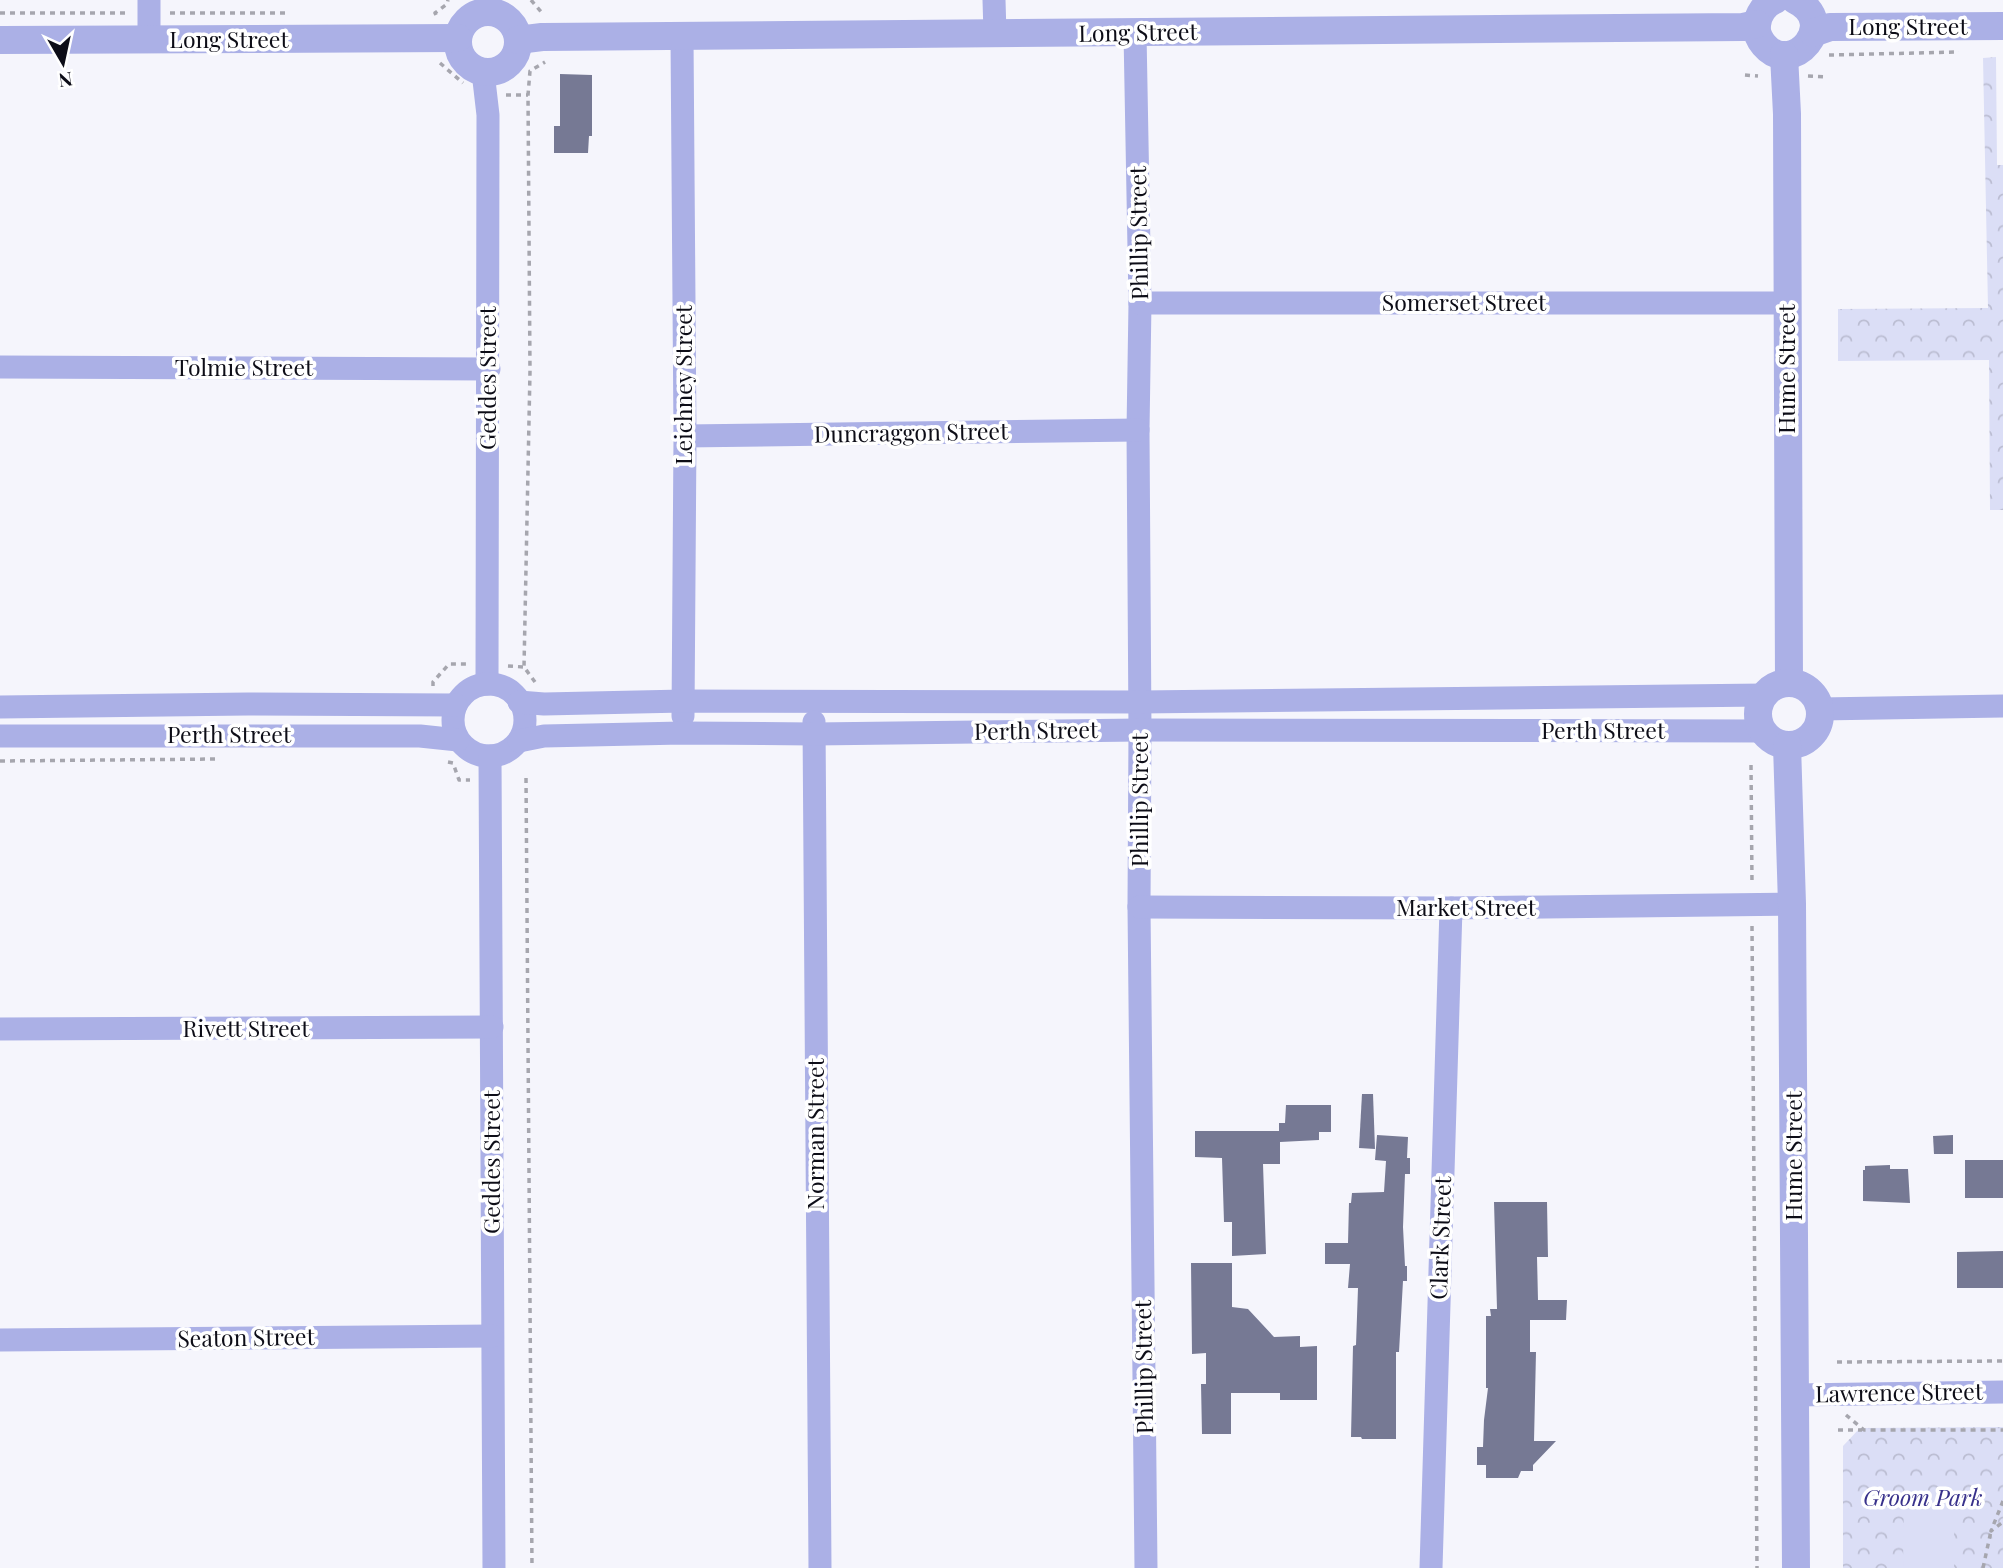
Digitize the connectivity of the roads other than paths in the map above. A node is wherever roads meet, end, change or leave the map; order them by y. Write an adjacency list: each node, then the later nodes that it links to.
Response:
1 (994, 0): 9 (street)
2 (1775, 0): 6 (street)
3 (1795, 0): 14 (street)
4 (489, 6): 11 (street); 13 (street)
5 (149, 18): 11 (street, Long Street); 12 (street, Long Street)
6 (1757, 24): 8 (street, Long Street); 15 (street)
7 (2003, 26): 14 (street, Long Street)
8 (1135, 33): 9 (street, Long Street); 17 (street, Phillip Street)
9 (995, 34): 10 (street, Long Street)
10 (682, 37): 13 (street, Long Street); 22 (street, Leichney Street)
11 (458, 38): 16 (street)
12 (0, 40)
13 (519, 40): 16 (street)
14 (1821, 44): 15 (street)
15 (1783, 55): 18 (street, Hume Street)
16 (483, 72): 20 (street, Geddes Street)
17 (1140, 303): 18 (street, Somerset Street); 21 (street, Phillip Street)
18 (1787, 303): 23 (street, Hume Street)
19 (0, 367): 20 (street, Tolmie Street)
20 (489, 369): 24 (street, Geddes Street)
21 (1138, 430): 22 (street, Duncraggon Street); 29 (street, Phillip Street)
22 (685, 436): 26 (street, Leichney Street)
23 (1789, 683): 25 (street); 34 (street)
24 (487, 684): 28 (street); 31 (street)
25 (1764, 695): 29 (street, Perth Street); 40 (street)
26 (684, 701): 27 (street, Perth Street); 28 (street, Perth Street); 36 (street, Leichney Street)
27 (814, 701): 29 (street, Perth Street); 37 (street, Norman Street)
28 (519, 702): 42 (street)
29 (1140, 702): 35 (street, Phillip Street)
30 (248, 704): 31 (street, Perth Street); 33 (street, Perth Street); 38 (street)
31 (456, 705): 41 (street)
32 (2003, 706): 34 (street)
33 (0, 707)
34 (1820, 709): 40 (street)
35 (1140, 730): 37 (street, Perth Street); 40 (street, Perth Street); 45 (street, Phillip Street)
36 (682, 733): 37 (street, Perth Street); 42 (street, Perth Street)
37 (814, 734): 54 (street, Norman Street)
38 (248, 735): 39 (street, Perth Street); 41 (street, Perth Street)
39 (0, 736)
40 (1775, 738): 44 (street, Hume Street)
41 (458, 740): 43 (street)
42 (519, 741): 43 (street)
43 (490, 756): 47 (street, Geddes Street)
44 (1792, 904): 46 (street, Market Street); 52 (street, Hume Street)
45 (1139, 907): 46 (street, Market Street); 55 (street, Phillip Street)
46 (1451, 908): 56 (street, Clark Street)
47 (492, 1027): 48 (street, Rivett Street); 49 (street, Geddes Street)
48 (0, 1029)
49 (492, 1336): 50 (street, Seaton Street); 53 (street, Geddes Street)
50 (0, 1340)
51 (2003, 1392): 52 (street, Lawrence Street)
52 (1795, 1395): 57 (street, Hume Street)
53 (494, 1568)
54 (820, 1568)
55 (1146, 1568)
56 (1431, 1568)
57 (1796, 1568)

